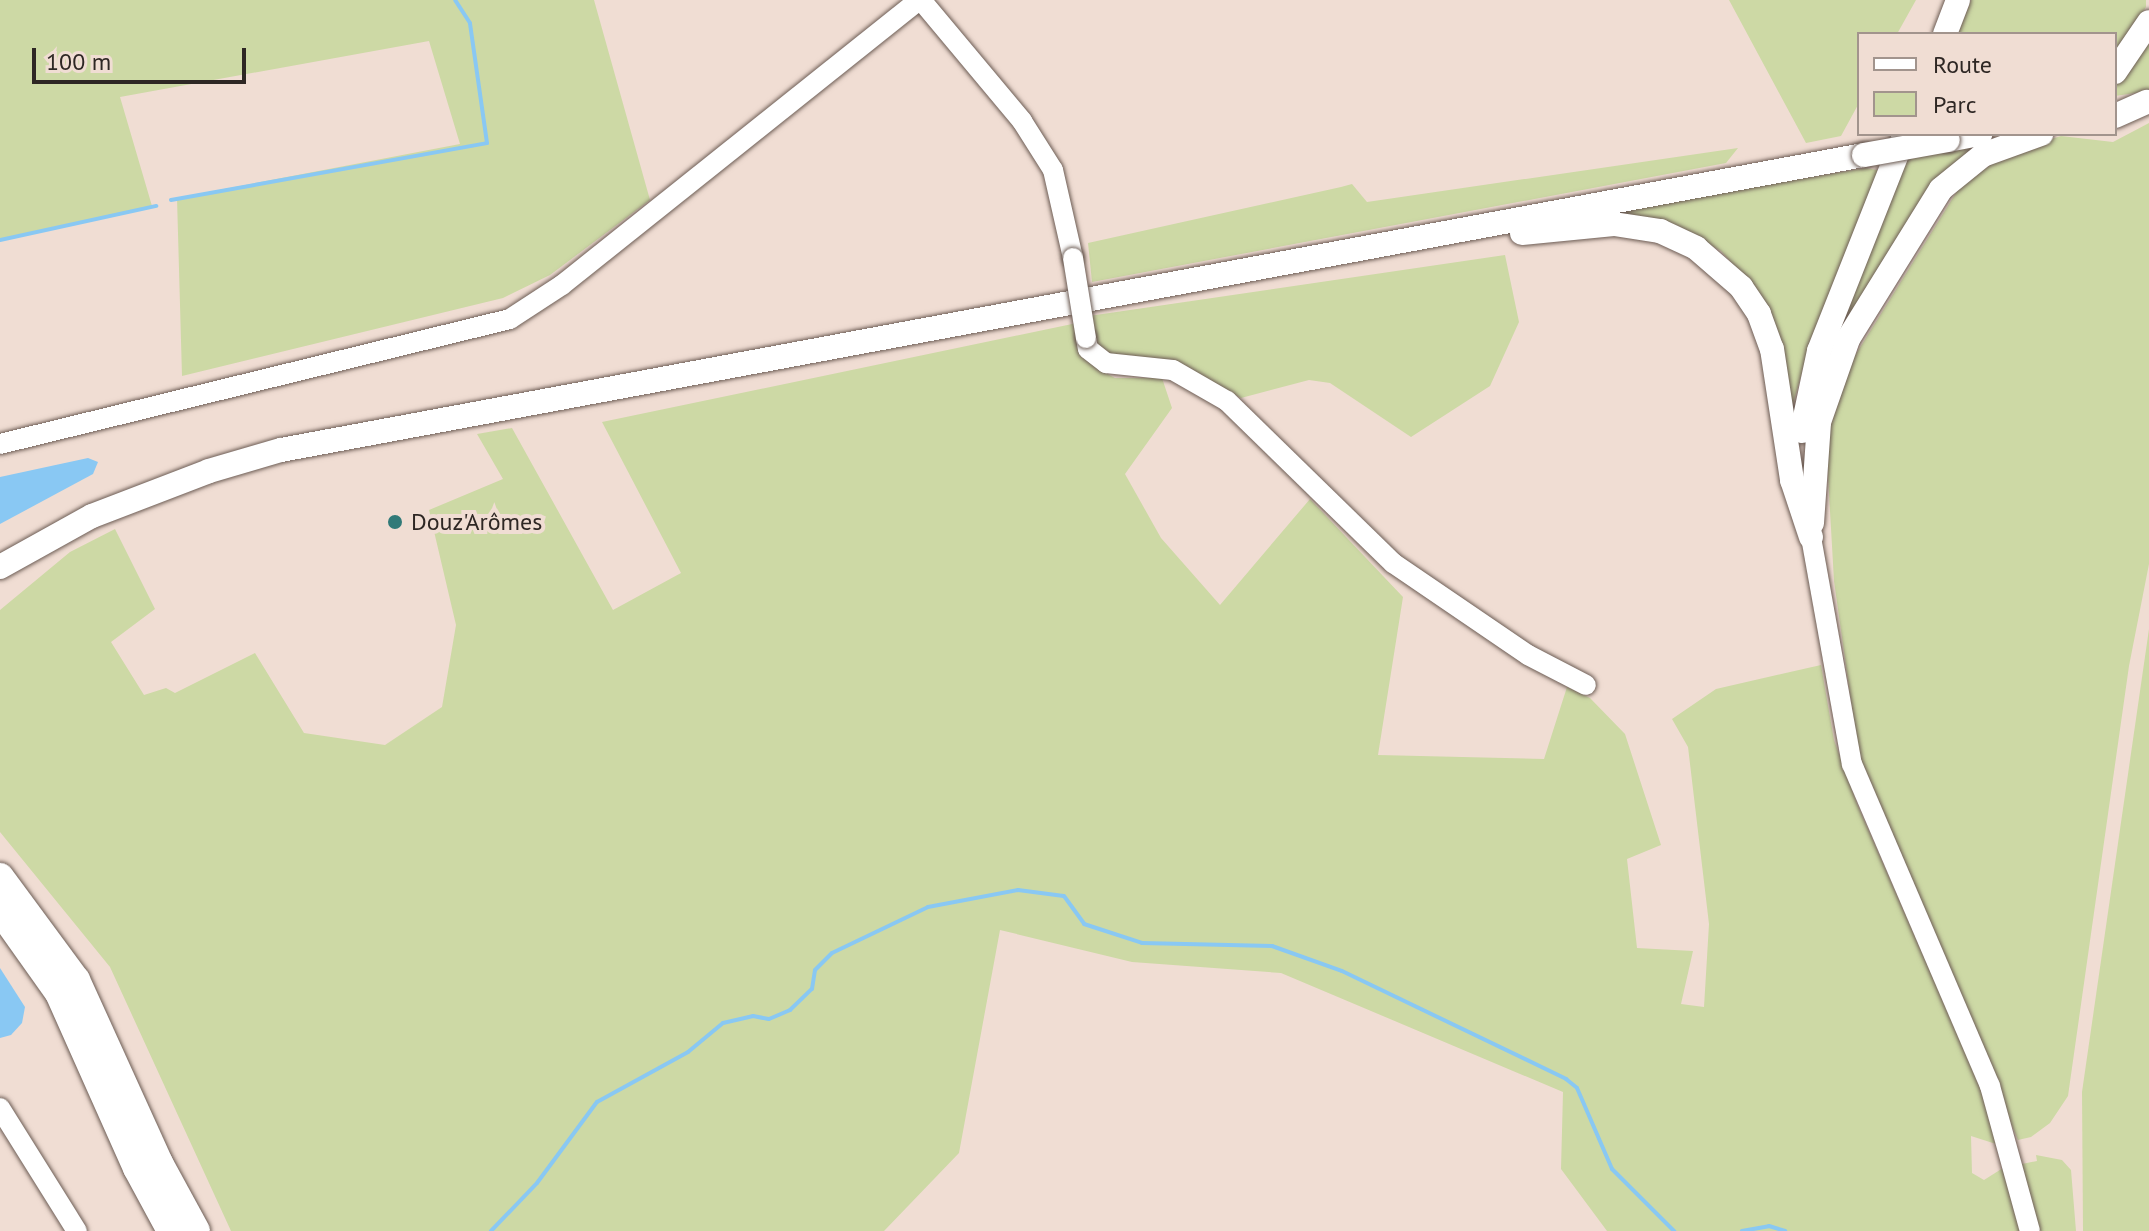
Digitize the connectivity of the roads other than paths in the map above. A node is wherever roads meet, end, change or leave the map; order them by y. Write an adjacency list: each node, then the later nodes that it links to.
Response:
1 (920, 0): 13 (street); 18 (street, bridge)
2 (1958, 0): 4 (main road)
3 (2149, 22): 5 (main road)
4 (1946, 32)
5 (2117, 69)
6 (2148, 102): 7 (main road); 8 (main road)
7 (2117, 108)
8 (2117, 115)
9 (1904, 136): 15 (main road)
10 (2035, 136): 15 (main road)
11 (1953, 137): 12 (main road, bridge)
12 (1357, 250): 14 (main road); 15 (main road)
13 (0, 444)
14 (126, 503): 16 (main road); 17 (main road)
15 (1811, 537): 25 (street)
16 (0, 567)
17 (0, 586)
18 (1586, 685)
19 (0, 877): 24 (highway)
20 (0, 910): 23 (highway)
21 (0, 1108): 22 (street)
22 (77, 1231)
23 (171, 1231)
24 (196, 1231)
25 (2030, 1231)

